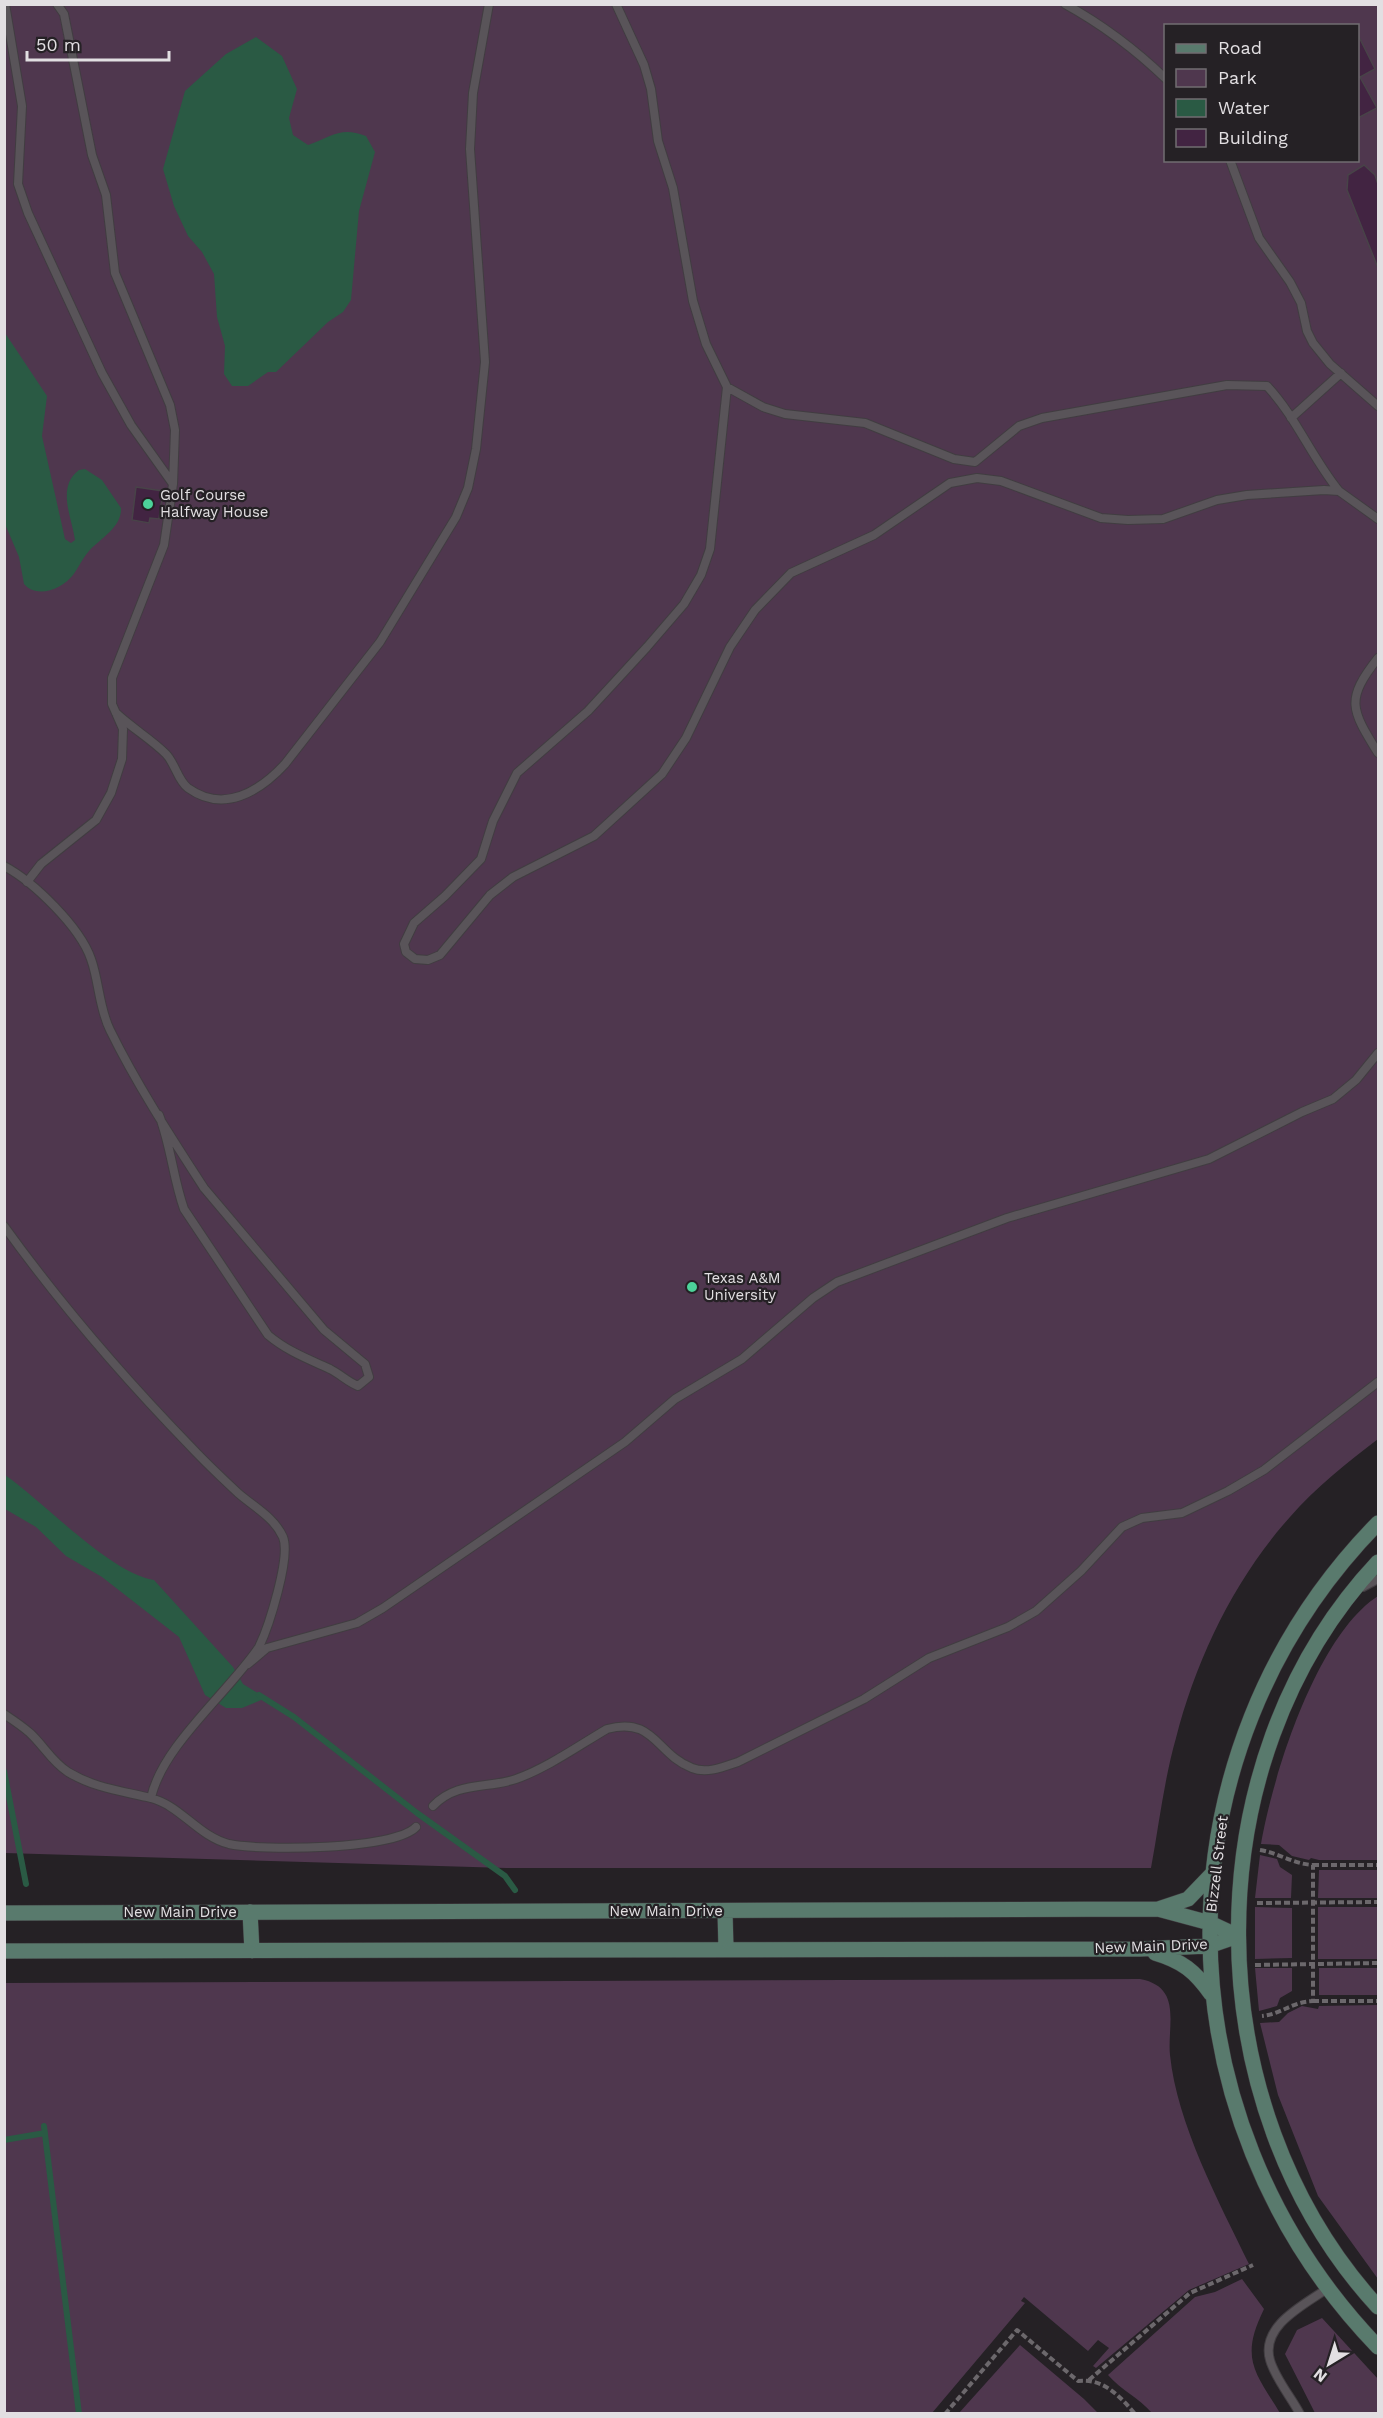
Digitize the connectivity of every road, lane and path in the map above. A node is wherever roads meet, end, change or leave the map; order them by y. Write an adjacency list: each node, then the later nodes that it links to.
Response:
1 (5, 4): 12 (lane)
2 (57, 4): 12 (lane)
3 (489, 4): 16 (lane)
4 (616, 4): 9 (lane)
5 (1065, 4): 6 (lane)
6 (1164, 77)
7 (1231, 162): 8 (lane)
8 (1341, 373): 10 (lane); 11 (lane)
9 (727, 387): 11 (lane); 13 (lane)
10 (1378, 406)
11 (1291, 418): 13 (lane)
12 (173, 484): 16 (lane)
13 (1339, 492): 14 (lane)
14 (1378, 519)
15 (1378, 658): 17 (lane)
16 (116, 713): 19 (lane)
17 (1378, 753)
18 (4, 866): 19 (lane)
19 (27, 882): 21 (lane)
20 (1378, 1053): 28 (lane)
21 (159, 1115): 21 (lane)
22 (4, 1226): 28 (lane)
23 (1378, 1382): 31 (lane)
24 (1378, 1523): 36 (street, Bizzell Street)
25 (1378, 1562): 27 (street, Bizzell Street)
26 (1378, 1580): 27 (lane)
27 (1354, 1591): 45 (street, Bizzell Street)
28 (248, 1664): 30 (lane)
29 (4, 1714): 30 (lane)
30 (151, 1798): 32 (lane)
31 (433, 1806)
32 (416, 1827)
33 (1262, 1850): 34 (path)
34 (1313, 1865): 35 (path); 39 (path)
35 (1378, 1865)
36 (1214, 1872): 40 (street); 44 (street, Bizzell Street)
37 (1378, 1902): 39 (path)
38 (1257, 1903): 39 (path)
39 (1314, 1903): 51 (path)
40 (1158, 1909): 41 (street, New Main Drive); 44 (street, New Main Drive)
41 (725, 1911): 42 (street, New Main Drive); 47 (street)
42 (250, 1912): 43 (street, New Main Drive); 50 (street)
43 (4, 1913)
44 (1210, 1923): 45 (street, New Main Drive); 46 (street, Bizzell Street)
45 (1238, 1936): 46 (street, New Main Drive); 59 (street, Bizzell Street)
46 (1209, 1946): 48 (street, New Main Drive); 54 (street, Bizzell Street)
47 (726, 1948): 48 (street, New Main Drive); 50 (street, New Main Drive)
48 (1140, 1949): 54 (street)
49 (4, 1951): 50 (street, New Main Drive)
50 (252, 1951)
51 (1314, 1963): 52 (path); 53 (path); 55 (path)
52 (1378, 1963)
53 (1256, 1965)
54 (1213, 1996): 60 (street, Bizzell Street)
55 (1313, 2001): 56 (path); 57 (path)
56 (1378, 2001)
57 (1261, 2016)
58 (1253, 2265): 63 (path)
59 (1350, 2272): 60 (street); 61 (street, Bizzell Street)
60 (1328, 2288): 62 (street, Bizzell Street); 66 (lane)
61 (1378, 2307)
62 (1378, 2347)
63 (1089, 2380): 64 (path); 65 (path)
64 (945, 2414)
65 (1136, 2414)
66 (1300, 2414)

